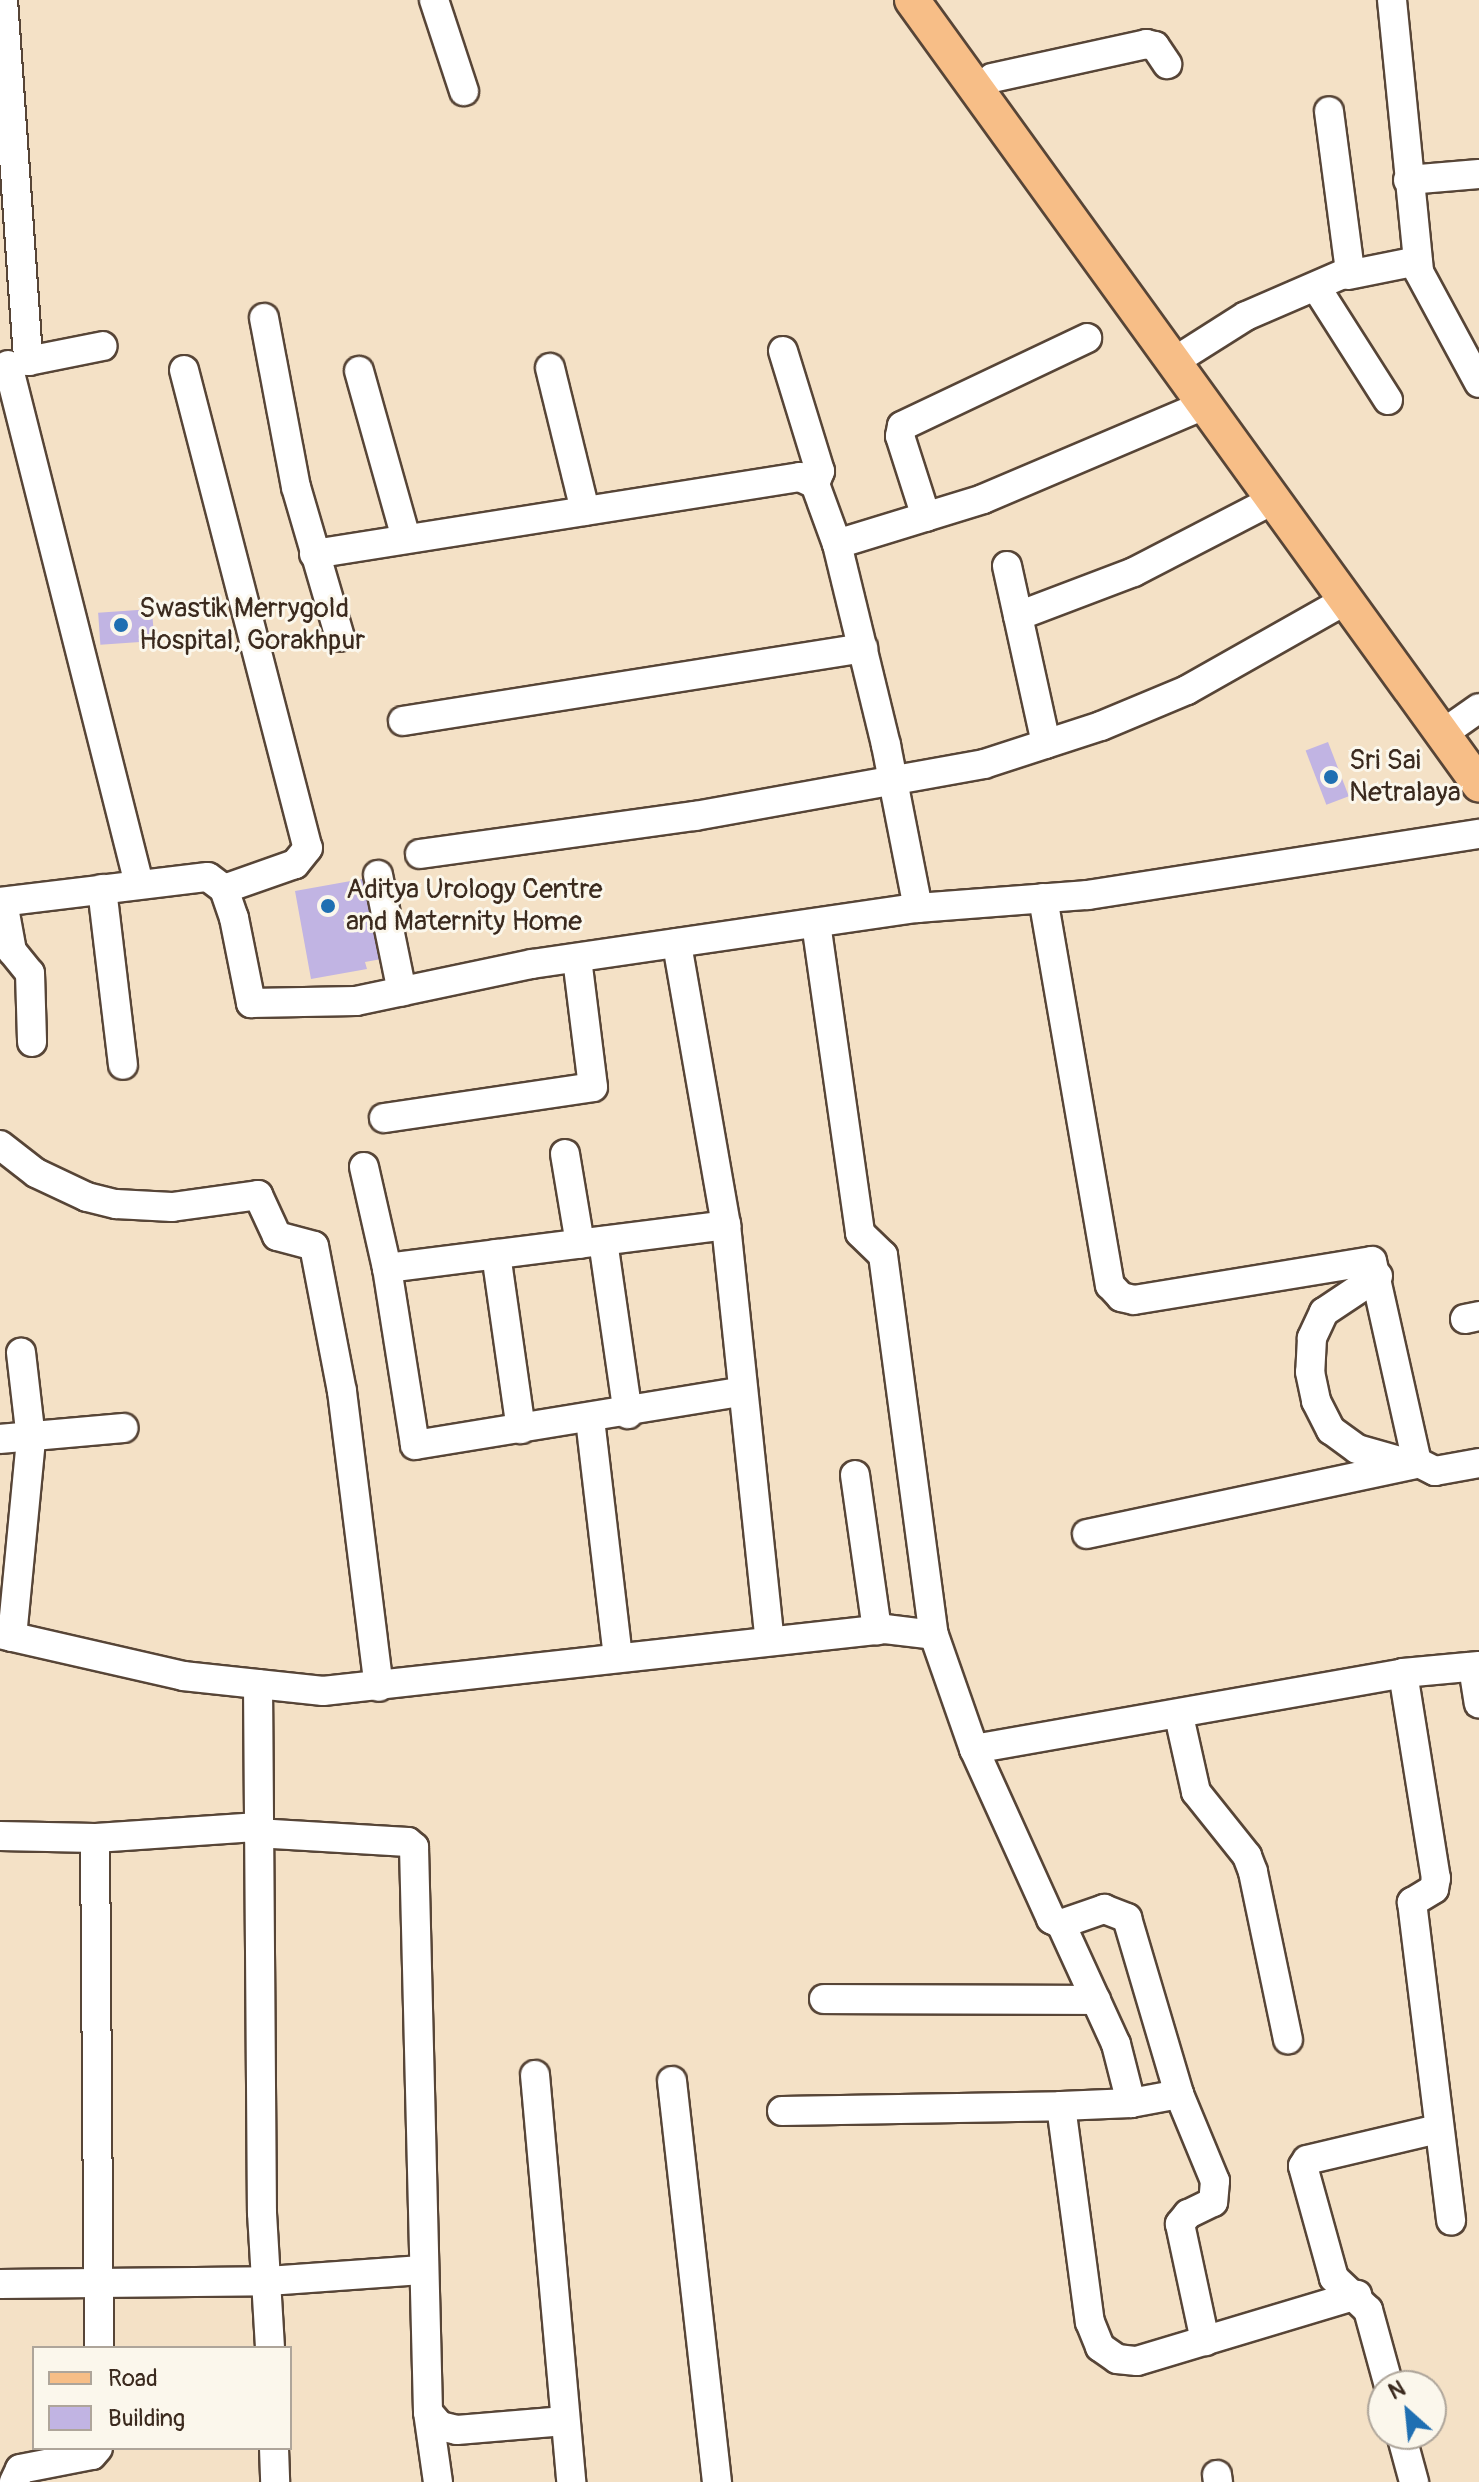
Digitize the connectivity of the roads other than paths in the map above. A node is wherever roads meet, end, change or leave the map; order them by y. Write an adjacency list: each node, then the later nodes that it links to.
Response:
1 (3, 0): 10 (street)
2 (434, 0): 8 (street)
3 (912, 0): 27 (main road)
4 (935, 0): 7 (main road)
5 (1392, 0): 12 (street)
6 (1167, 64): 7 (street)
7 (992, 78): 20 (main road)
8 (464, 91)
9 (1329, 111): 14 (street)
10 (6, 126): 21 (street)
11 (1479, 174): 12 (street)
12 (1408, 180): 13 (street)
13 (1418, 261): 14 (street); 25 (street)
14 (1348, 275): 15 (street)
15 (1316, 287): 20 (street); 26 (street)
16 (264, 318): 34 (street)
17 (1087, 338): 31 (street)
18 (103, 346): 21 (street)
19 (783, 351): 28 (street)
20 (1189, 352): 40 (main road)
21 (12, 364): 49 (street)
22 (550, 368): 30 (street)
23 (184, 370): 51 (street)
24 (359, 371): 32 (street)
25 (1479, 383)
26 (1388, 400)
27 (1204, 405): 29 (main road); 31 (street)
28 (815, 484): 30 (street); 33 (street)
29 (1273, 500): 36 (main road); 37 (street)
30 (585, 511): 32 (street)
31 (926, 517): 33 (street)
32 (406, 538): 34 (street)
33 (837, 544): 39 (street)
34 (314, 554): 38 (street)
35 (1007, 566): 37 (street)
36 (1346, 600): 42 (street); 45 (main road)
37 (1018, 616): 42 (street)
38 (340, 637)
39 (863, 648): 41 (street); 44 (street)
40 (1467, 716): 43 (main road)
41 (403, 721)
42 (1046, 744): 44 (street)
43 (1479, 758)
44 (894, 783): 47 (street); 54 (street)
45 (1479, 784)
46 (1479, 834): 52 (street)
47 (420, 854)
48 (378, 875): 58 (street)
49 (139, 884): 50 (street); 51 (street)
50 (102, 889): 53 (street); 60 (street)
51 (224, 889): 58 (street)
52 (1043, 898): 54 (street); 69 (street)
53 (2, 902): 59 (street)
54 (918, 908): 55 (street)
55 (816, 923): 56 (street); 84 (street)
56 (677, 943): 57 (street); 65 (street)
57 (577, 958): 58 (street); 61 (street)
58 (402, 992)
59 (32, 1042)
60 (123, 1065)
61 (384, 1118)
62 (0, 1145): 90 (street)
63 (565, 1154): 66 (street)
64 (364, 1167): 68 (street)
65 (726, 1225): 66 (street); 71 (street)
66 (592, 1242): 67 (street); 72 (street)
67 (496, 1254): 68 (street); 75 (street)
68 (387, 1268): 75 (street)
69 (1378, 1276): 79 (street); 79 (street)
70 (21, 1353): 77 (street)
71 (740, 1392): 72 (street); 85 (street)
72 (628, 1414): 73 (street)
73 (590, 1419): 75 (street); 86 (street)
74 (124, 1428): 77 (street)
75 (521, 1429)
76 (0, 1439): 77 (street)
77 (31, 1439): 83 (street)
78 (1479, 1463): 79 (street)
79 (1418, 1466): 81 (street)
80 (855, 1475): 82 (street)
81 (1087, 1534)
82 (877, 1630): 84 (street); 85 (street)
83 (6, 1635): 89 (street)
84 (934, 1635): 93 (street)
85 (770, 1641): 86 (street)
86 (618, 1657): 90 (street)
87 (1476, 1666): 88 (street); 91 (street)
88 (1403, 1673): 92 (street); 107 (street)
89 (258, 1684): 90 (street); 94 (street)
90 (379, 1687)
91 (1479, 1704)
92 (1179, 1716): 93 (street); 100 (street)
93 (974, 1749): 97 (street)
94 (256, 1830): 96 (street); 109 (street); 111 (street)
95 (0, 1836): 96 (street)
96 (95, 1838): 110 (street)
97 (1061, 1924): 99 (street); 103 (street)
98 (824, 1999): 99 (street)
99 (1096, 2000): 104 (street)
100 (1288, 2039)
101 (535, 2075): 119 (street)
102 (672, 2081): 127 (street)
103 (1179, 2094): 104 (street); 114 (street)
104 (1131, 2103): 105 (street)
105 (1061, 2106): 106 (street); 114 (street)
106 (782, 2111)
107 (1438, 2129): 108 (street); 113 (street)
108 (1451, 2221)
109 (422, 2270): 111 (street); 118 (street)
110 (99, 2281): 111 (street); 112 (street); 115 (street)
111 (268, 2281): 116 (street)
112 (0, 2284)
113 (1357, 2295): 114 (street); 117 (street)
114 (1205, 2341)
115 (99, 2346)
116 (270, 2346)
117 (1385, 2370)
118 (428, 2412): 119 (street); 125 (street)
119 (565, 2421): 126 (street)
120 (96, 2450): 123 (street)
121 (274, 2450): 124 (street)
122 (1405, 2450): 128 (street)
123 (11, 2473)
124 (275, 2482)
125 (438, 2482)
126 (571, 2482)
127 (717, 2482)
128 (1414, 2482)

